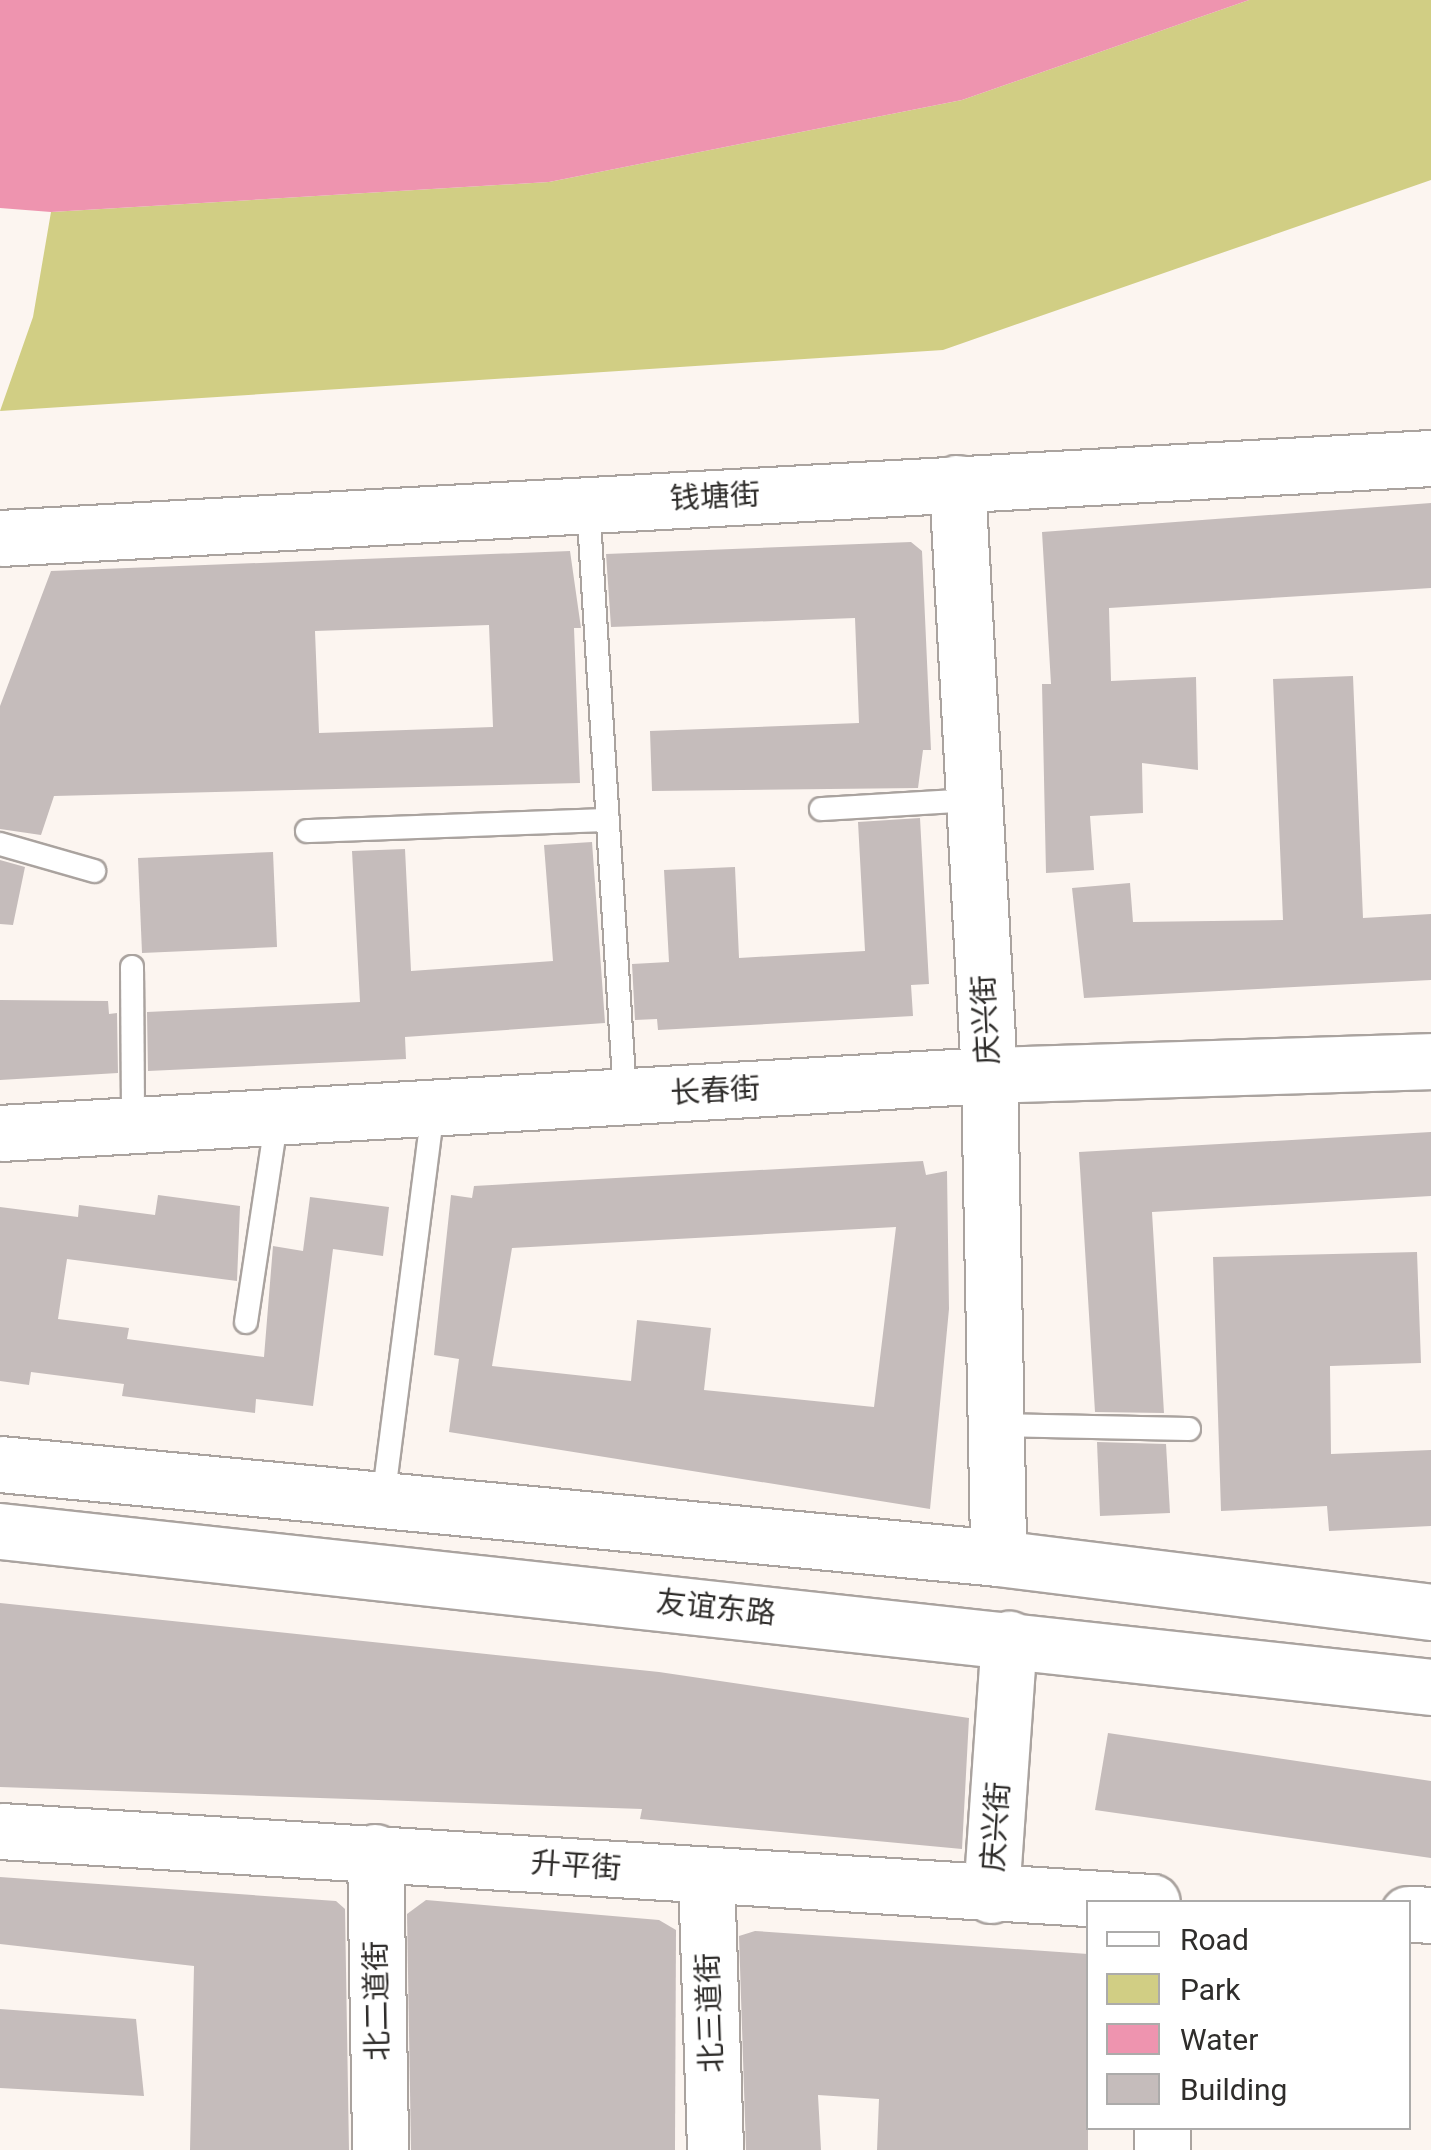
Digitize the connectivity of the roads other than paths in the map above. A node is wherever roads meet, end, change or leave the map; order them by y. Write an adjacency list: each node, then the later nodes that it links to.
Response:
1 (1431, 458): 2 (main road, 钱塘街)
2 (957, 483): 3 (main road, 钱塘街); 5 (main road, 庆兴街)
3 (588, 504): 4 (main road, 钱塘街); 7 (lane)
4 (0, 538)
5 (974, 800): 6 (lane); 13 (main road, 庆兴街)
6 (820, 808)
7 (608, 820): 8 (lane); 14 (lane)
8 (308, 831)
9 (0, 844): 10 (lane)
10 (94, 871)
11 (132, 967): 17 (lane)
12 (1431, 1061): 13 (main road, 长春街)
13 (988, 1075): 14 (main road, 长春街); 20 (main road, 庆兴街)
14 (625, 1096): 15 (main road, 长春街)
15 (433, 1108): 16 (main road, 长春街); 23 (lane)
16 (276, 1117): 17 (main road, 长春街); 19 (lane)
17 (133, 1125): 18 (main road, 长春街)
18 (0, 1133)
19 (246, 1322)
20 (996, 1425): 21 (lane); 25 (main road, 庆兴街)
21 (1189, 1429)
22 (0, 1464): 23 (main road)
23 (384, 1500): 25 (main road)
24 (0, 1531): 27 (main road, 友谊东路)
25 (998, 1558): 26 (main road)
26 (1431, 1612)
27 (1009, 1639): 28 (main road, 友谊东路); 32 (main road, 庆兴街)
28 (1431, 1687)
29 (0, 1832): 30 (main road, 升平街)
30 (375, 1852): 31 (main road, 升平街); 34 (main road, 北二道街)
31 (706, 1876): 32 (main road, 升平街); 35 (main road, 北三道街)
32 (992, 1895): 33 (main road, 升平街)
33 (1106, 1900)
34 (380, 2150)
35 (715, 2150)

